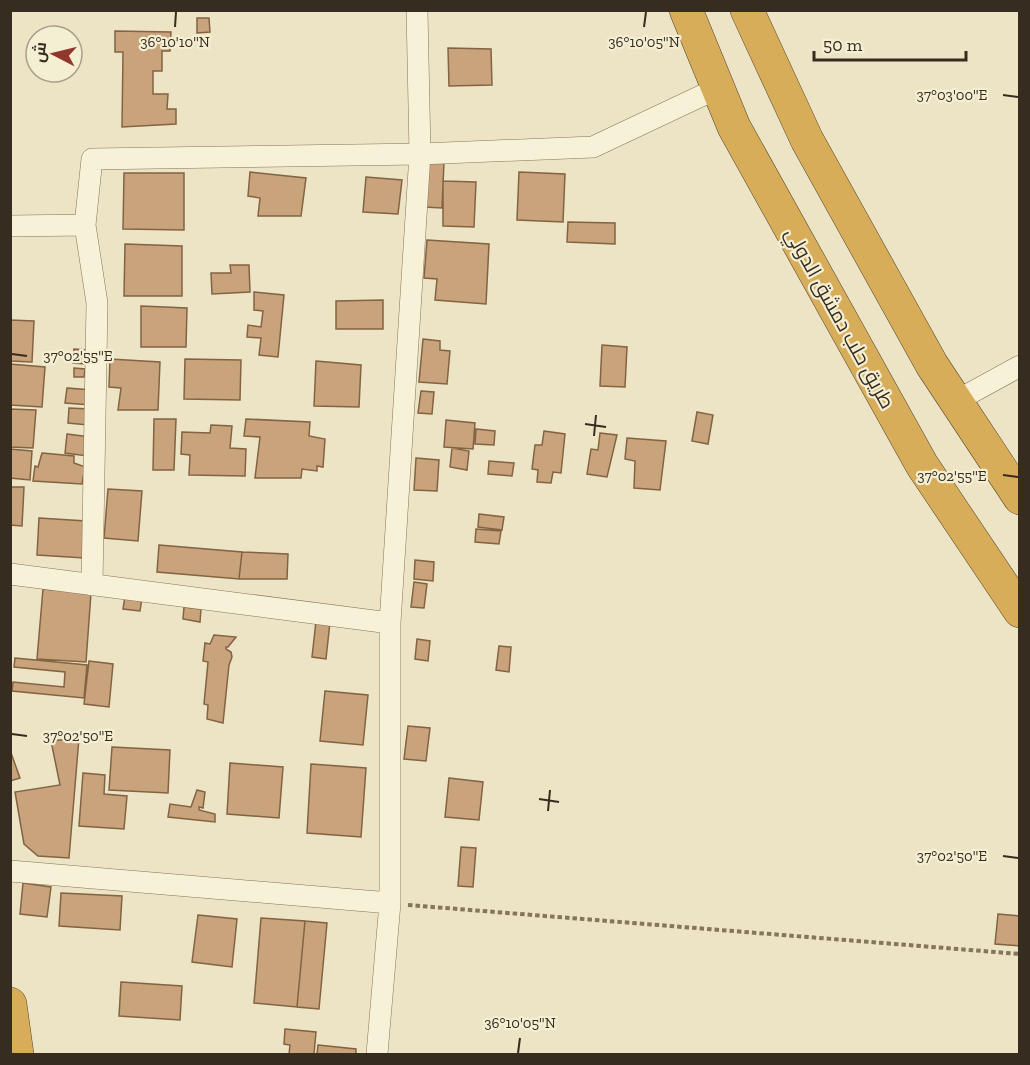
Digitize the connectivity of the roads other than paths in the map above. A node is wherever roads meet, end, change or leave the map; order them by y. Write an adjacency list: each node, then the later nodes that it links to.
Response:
1 (417, 10): 5 (street)
2 (686, 10): 4 (highway, طريق حلب دمشق الدولي)
3 (747, 10): 9 (highway)
4 (718, 88): 5 (street); 13 (highway, طريق حلب دمشق الدولي)
5 (420, 154): 6 (street); 14 (street)
6 (86, 225): 7 (street); 12 (street)
7 (10, 226)
8 (1020, 366): 9 (street)
9 (956, 401): 10 (highway)
10 (1020, 498)
11 (10, 574): 12 (street)
12 (92, 585): 14 (street)
13 (1020, 611)
14 (390, 623): 16 (street)
15 (10, 872): 16 (street)
16 (390, 903): 19 (street)
17 (10, 1004): 18 (highway)
18 (17, 1054)
19 (377, 1054)

